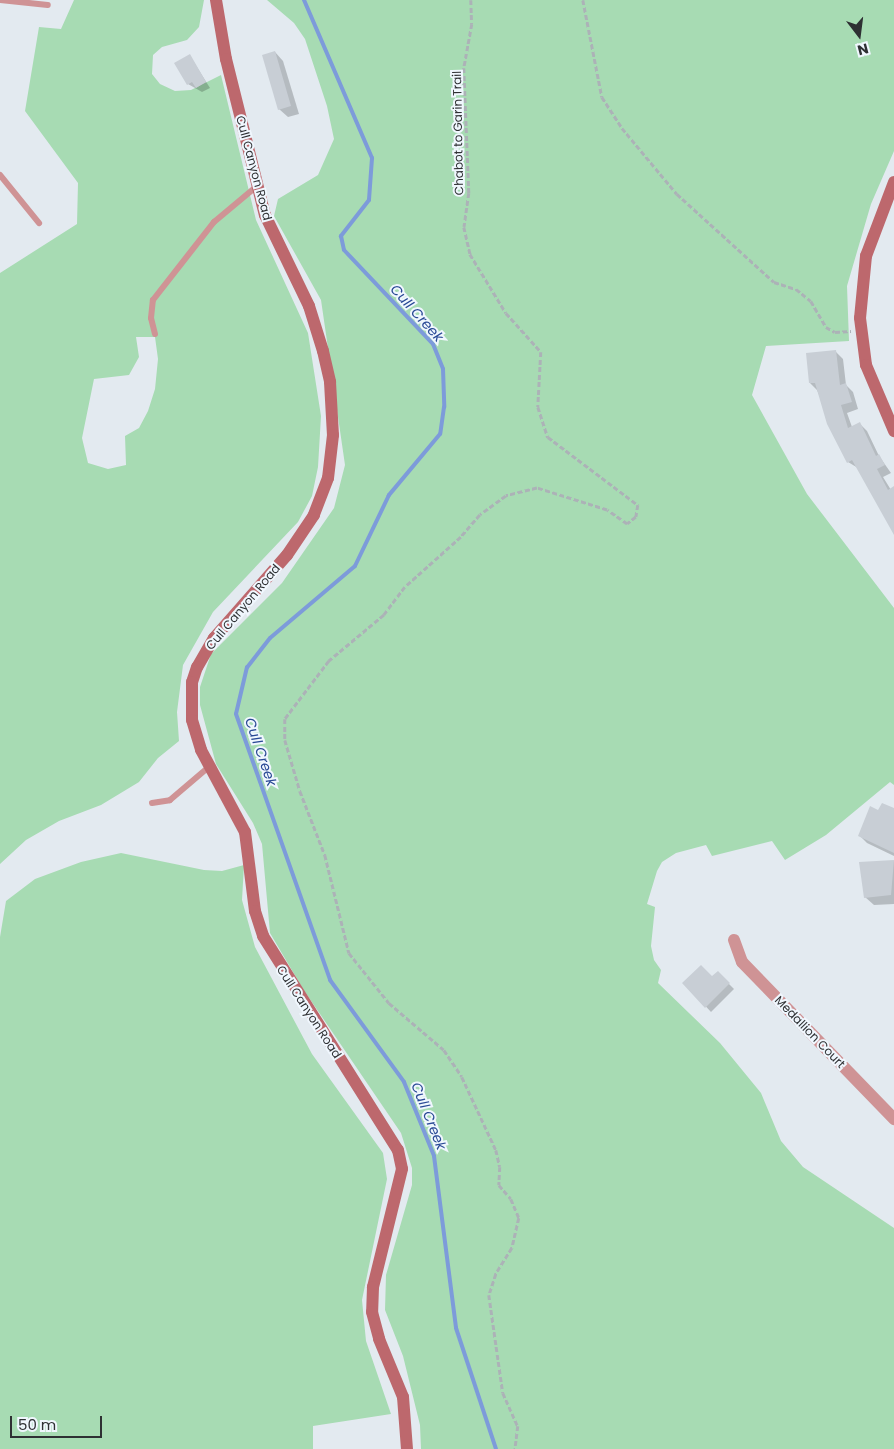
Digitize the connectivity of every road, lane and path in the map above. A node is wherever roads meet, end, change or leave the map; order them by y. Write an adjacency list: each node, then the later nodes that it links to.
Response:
1 (0, 0): 5 (lane)
2 (216, 0): 8 (street, Cull Canyon Road)
3 (471, 0): 18 (path, Chabot to Garin Trail)
4 (583, 0): 10 (path)
5 (48, 5)
6 (0, 175): 9 (lane)
7 (894, 182): 10 (street)
8 (257, 186): 11 (lane); 13 (street, Cull Canyon Road)
9 (39, 223)
10 (860, 330): 12 (street)
11 (155, 334)
12 (894, 431)
13 (210, 766): 14 (lane); 17 (street, Cull Canyon Road)
14 (152, 803)
15 (734, 940): 16 (street, Medallion Court)
16 (894, 1118)
17 (407, 1449)
18 (515, 1449)

